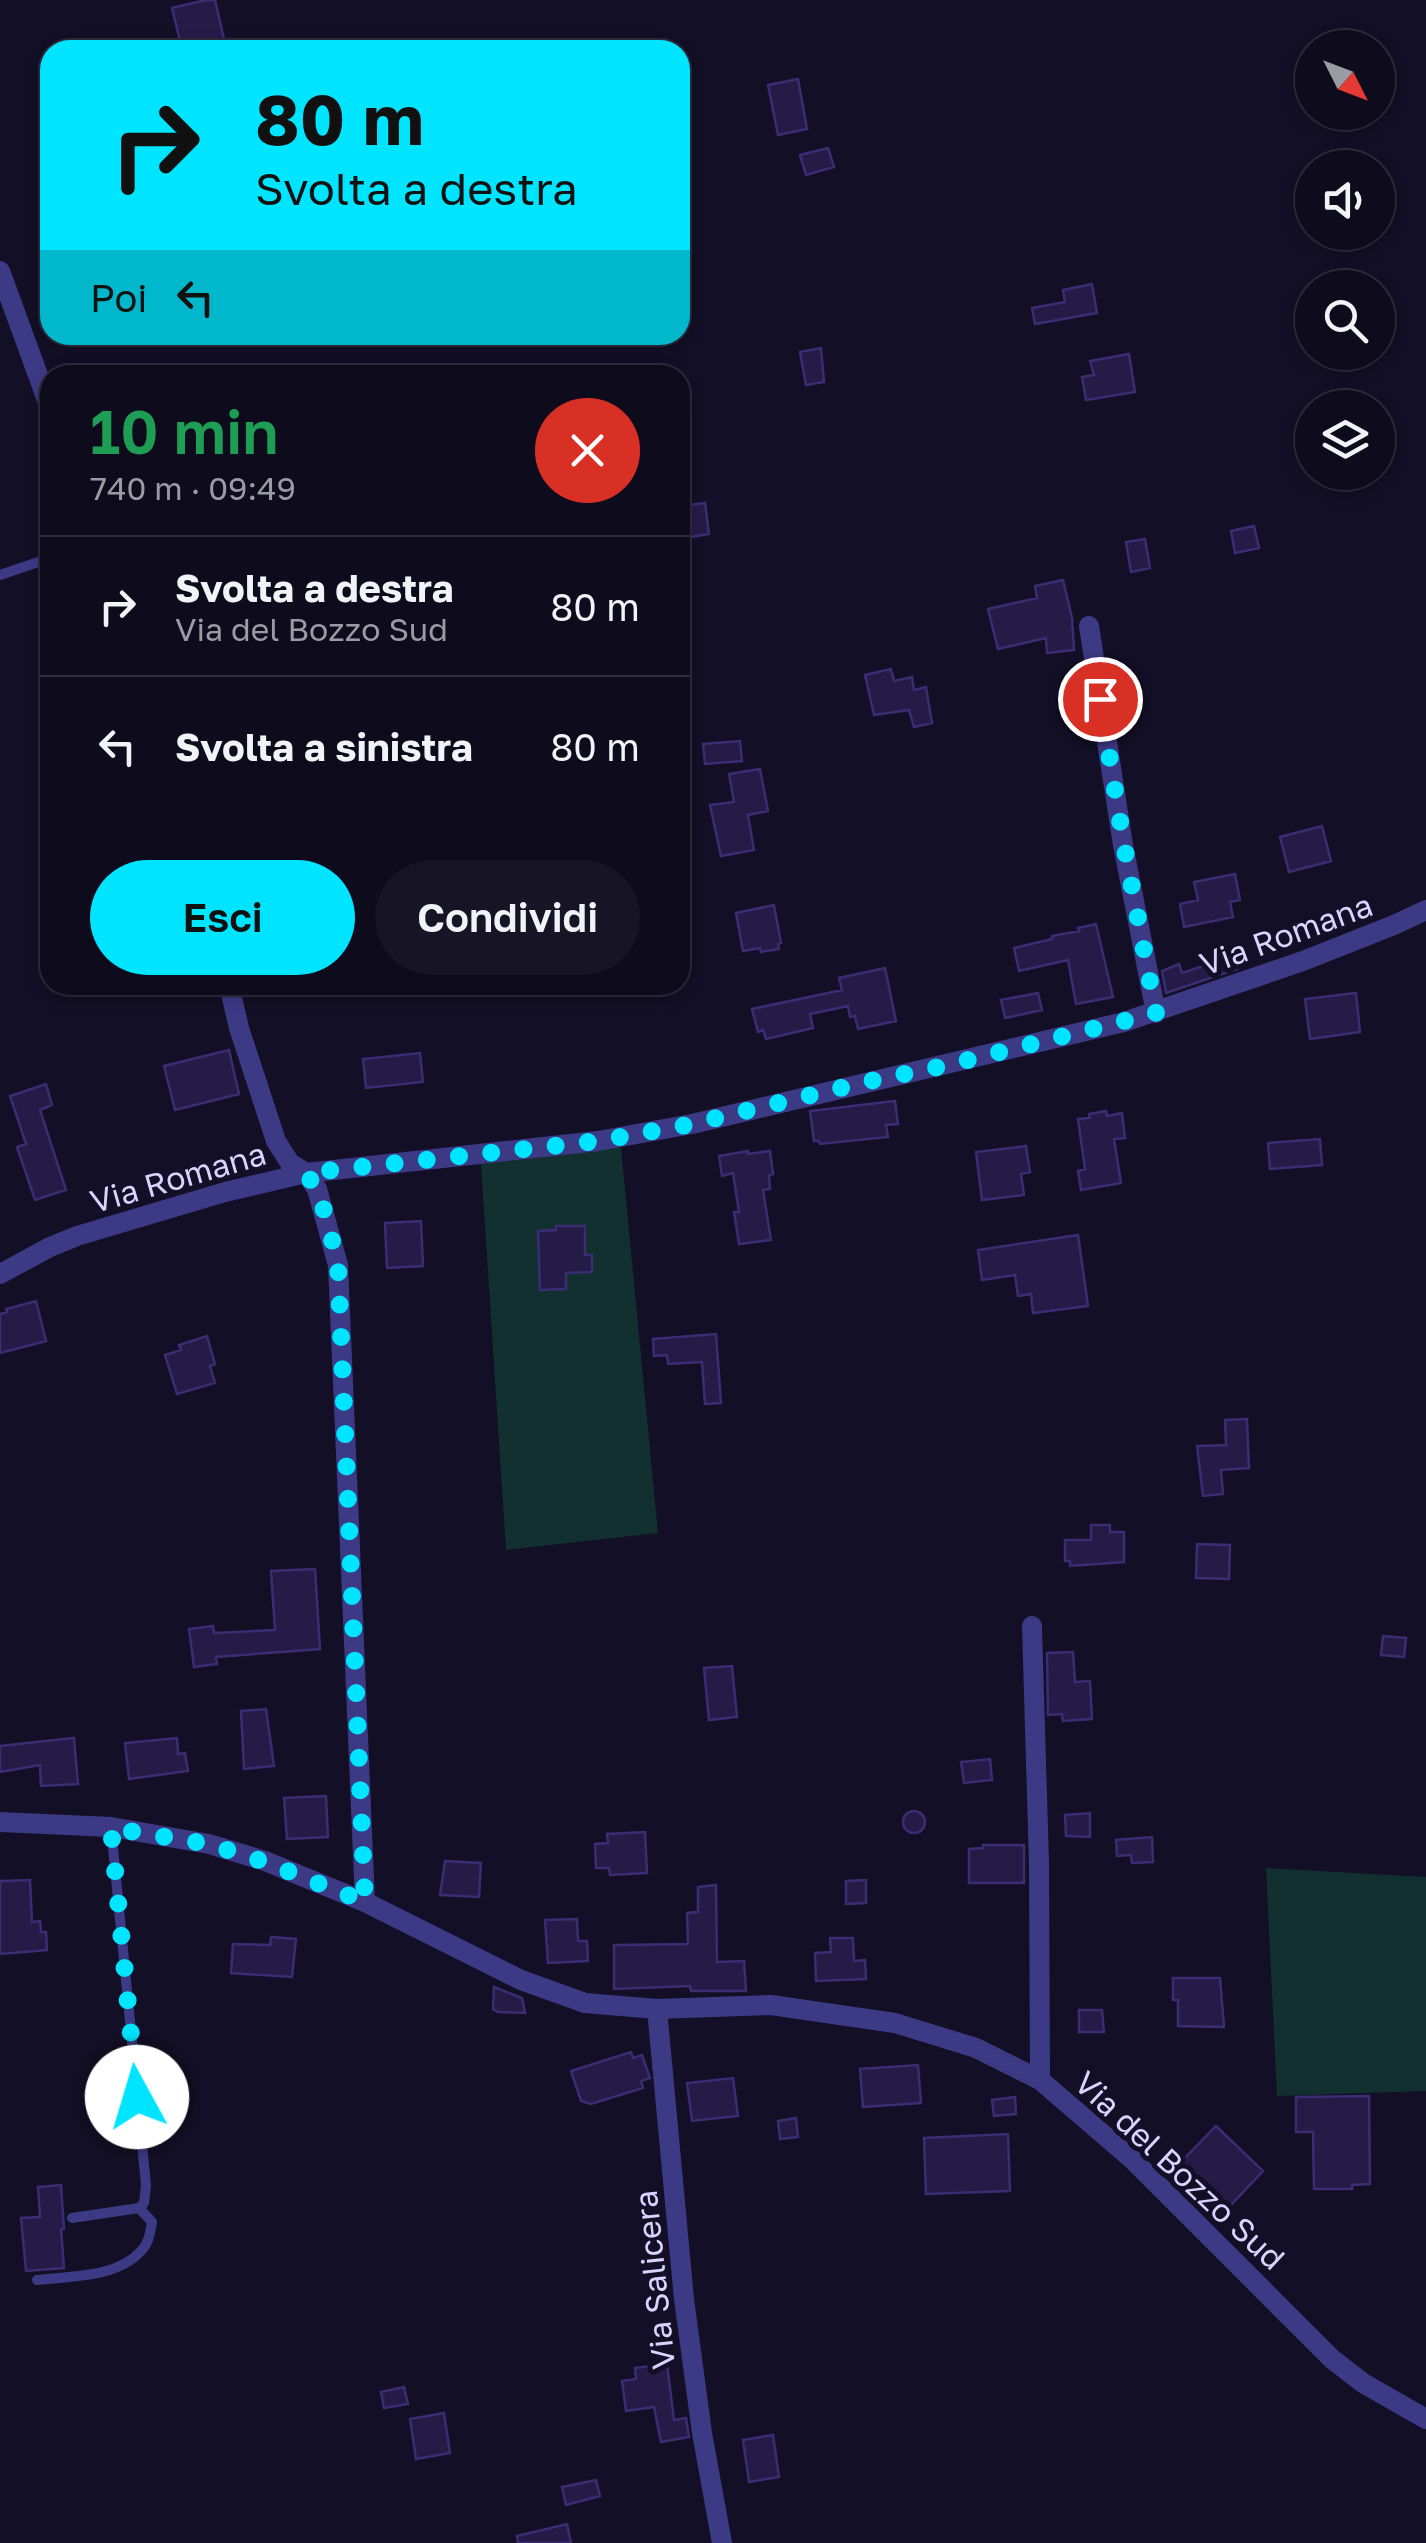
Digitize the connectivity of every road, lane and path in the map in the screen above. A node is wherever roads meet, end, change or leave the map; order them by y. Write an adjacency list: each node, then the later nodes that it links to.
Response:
1 (0, 271): 2 (street)
2 (40, 381)
3 (40, 561): 4 (lane)
4 (0, 575)
5 (1089, 626): 8 (street)
6 (1426, 910): 8 (street, Via Romana)
7 (231, 995): 9 (street)
8 (1156, 1013): 9 (street, Via Romana)
9 (306, 1173): 10 (street, Via Romana); 14 (street)
10 (0, 1274)
11 (1032, 1626): 16 (street)
12 (0, 1822): 13 (street, Via del Bozzo Sud)
13 (111, 1828): 14 (street, Via del Bozzo Sud); 17 (lane)
14 (365, 1902): 15 (street, Via del Bozzo Sud)
15 (656, 2009): 16 (street, Via del Bozzo Sud); 21 (street, Via Salicera)
16 (1040, 2080): 20 (street, Via del Bozzo Sud)
17 (139, 2208): 18 (lane); 19 (lane)
18 (72, 2218)
19 (36, 2280)
20 (1426, 2419)
21 (722, 2543)

